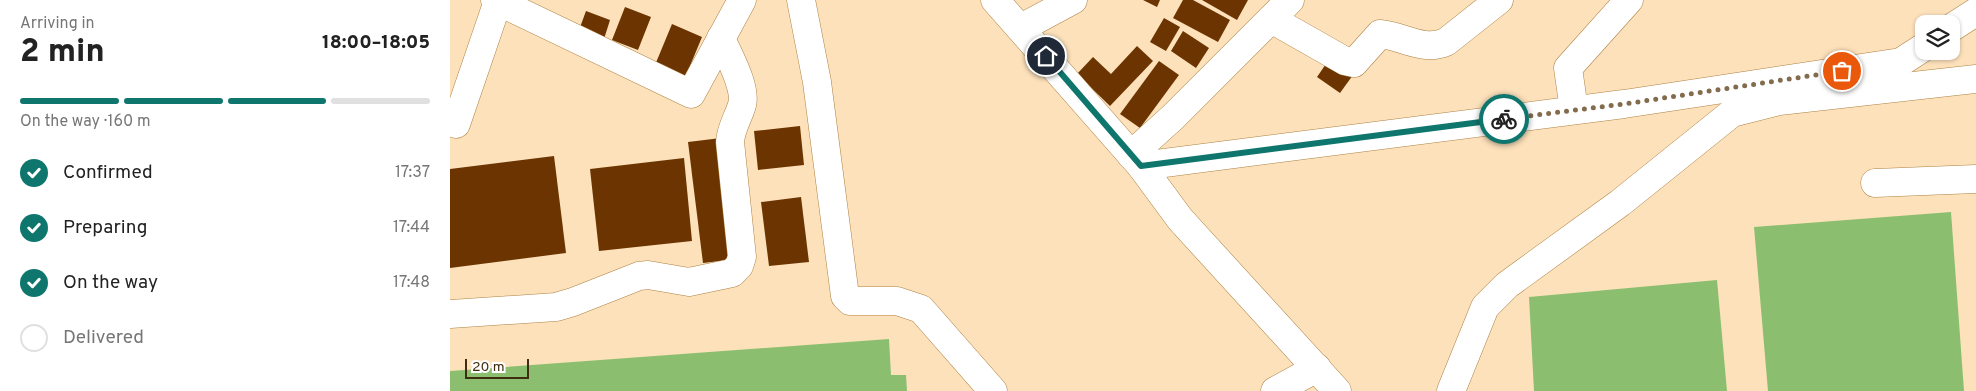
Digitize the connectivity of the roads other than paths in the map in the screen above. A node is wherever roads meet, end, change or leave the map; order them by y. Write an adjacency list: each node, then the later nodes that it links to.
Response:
1 (742, 0): 13 (street)
2 (801, 0): 23 (street)
3 (995, 0): 12 (street)
4 (1073, 0): 12 (street)
5 (1290, 0): 10 (street)
6 (1499, 0): 10 (street)
7 (1629, 0): 16 (street)
8 (497, 1): 13 (street); 17 (street)
9 (1976, 12): 11 (street)
10 (1271, 19): 18 (street)
11 (1960, 22)
12 (1021, 28): 18 (street)
13 (721, 38): 21 (street)
14 (1915, 53): 16 (street)
15 (1976, 80): 26 (street)
16 (1574, 110): 18 (street)
17 (456, 124)
18 (1136, 161): 22 (street)
19 (1976, 179): 20 (street)
20 (1875, 183)
21 (450, 314)
22 (1317, 368): 24 (street); 25 (street)
23 (994, 391)
24 (1275, 391)
25 (1337, 391)
26 (1451, 391)

